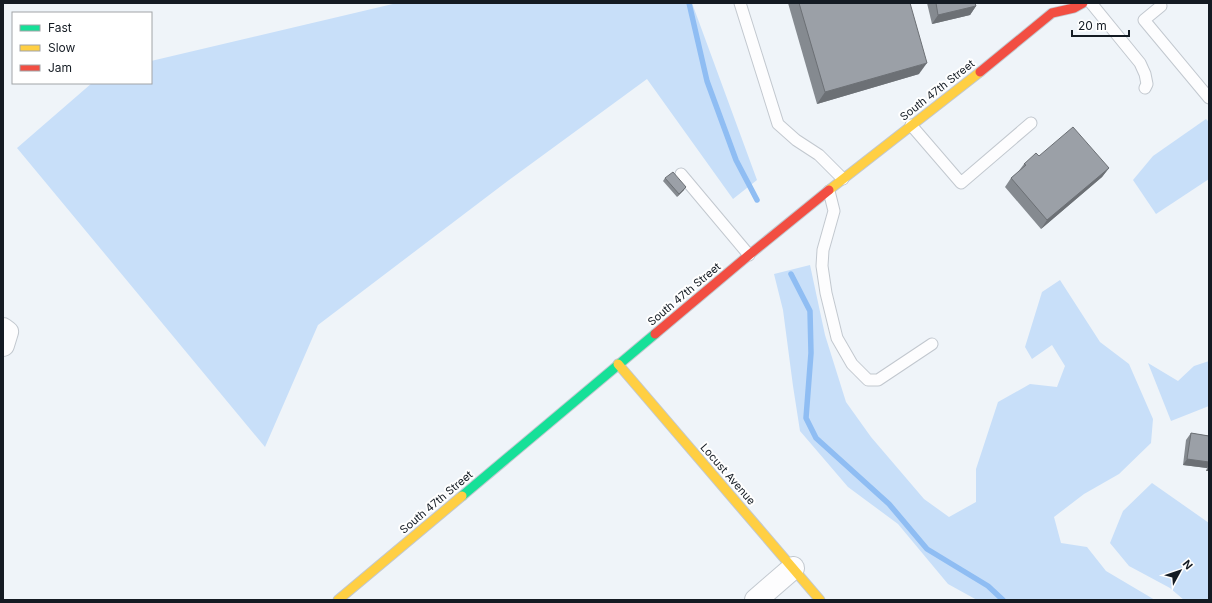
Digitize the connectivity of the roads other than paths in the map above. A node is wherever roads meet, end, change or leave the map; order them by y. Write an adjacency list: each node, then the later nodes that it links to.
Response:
1 (740, 3): 12 (lane)
2 (1045, 3): 6 (lane)
3 (1083, 3): 6 (main road, South 47th Street)
4 (1090, 3): 7 (lane)
5 (1162, 4): 8 (lane)
6 (1054, 8): 10 (main road, South 47th Street)
7 (1145, 88)
8 (1209, 98)
9 (1031, 123): 10 (lane)
10 (912, 125): 12 (main road, South 47th Street)
11 (681, 174): 14 (lane)
12 (843, 179): 13 (main road, South 47th Street)
13 (829, 191): 14 (main road, South 47th Street); 16 (lane)
14 (749, 255): 18 (main road, South 47th Street)
15 (3, 329): 17 (street)
16 (932, 344)
17 (3, 345)
18 (618, 364): 19 (main road, Locust Avenue); 20 (main road, South 47th Street)
19 (793, 568): 21 (street); 22 (main road, Locust Avenue)
20 (338, 600)
21 (756, 600)
22 (820, 600)

